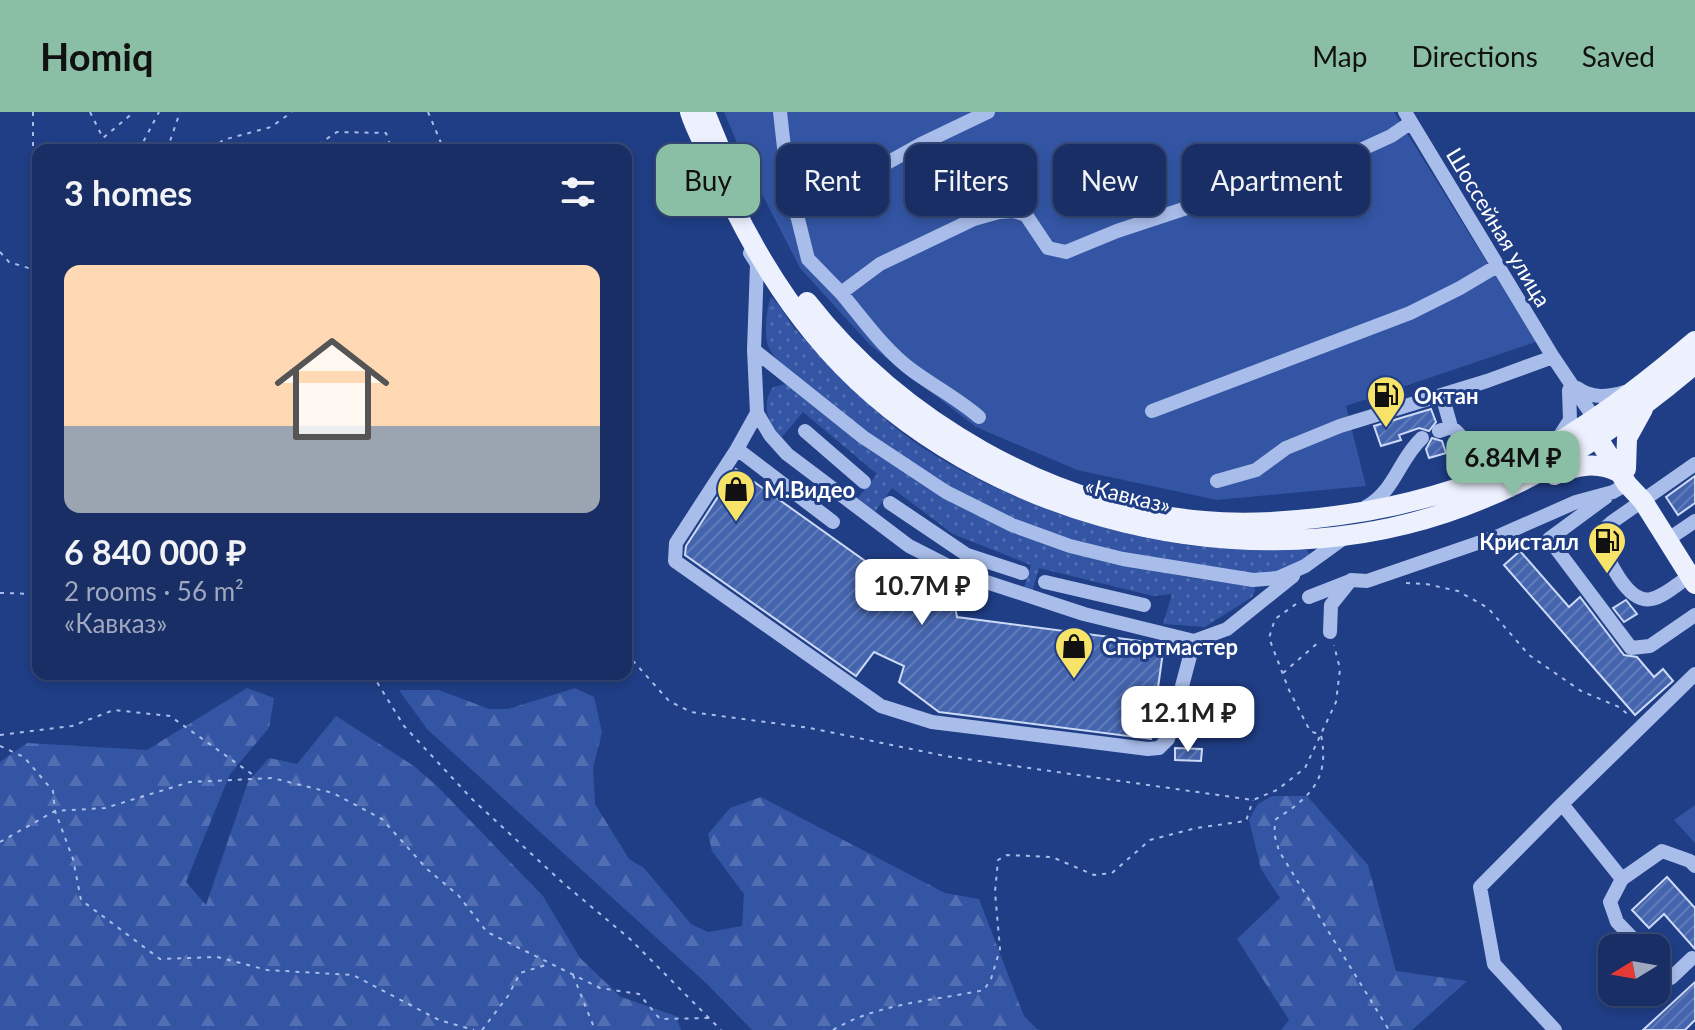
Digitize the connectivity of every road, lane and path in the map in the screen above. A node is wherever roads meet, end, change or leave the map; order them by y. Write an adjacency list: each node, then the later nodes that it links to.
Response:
1 (33, 112): 12 (path)
2 (90, 112): 3 (path)
3 (134, 112)
4 (159, 112): 13 (path)
5 (180, 112): 14 (path)
6 (292, 112): 15 (path)
7 (428, 112): 18 (path)
8 (780, 112): 19 (street)
9 (988, 112): 20 (street)
10 (696, 116): 27 (street); 50 (main road, «Кавказ»); 55 (main road, «Кавказ»)
11 (1408, 117): 23 (street, Шоссейная улица); 25 (street)
12 (33, 144)
13 (142, 144)
14 (169, 144)
15 (219, 144)
16 (319, 144): 17 (path)
17 (390, 144)
18 (441, 144)
19 (784, 144)
20 (889, 162)
21 (797, 216): 25 (street)
22 (0, 252): 24 (path)
23 (1497, 266): 29 (street, Шоссейная улица); 34 (street)
24 (32, 269)
25 (841, 293): 36 (street)
26 (1695, 341): 33 (main road, «Кавказ»)
27 (754, 350): 35 (street); 58 (street)
28 (1695, 352): 37 (main road)
29 (1555, 360): 31 (street, Шоссейная улица); 32 (street)
30 (1695, 364): 33 (main road, «Кавказ»)
31 (1572, 388): 33 (street); 37 (street, Шоссейная улица); 40 (street)
32 (1442, 395): 44 (street); 46 (street)
33 (1642, 395): 37 (main road, «Кавказ»); 48 (main road)
34 (1152, 411)
35 (757, 413): 41 (street); 45 (street)
36 (979, 417)
37 (1596, 428): 40 (main road, «Кавказ»); 48 (main road); 53 (main road, «Кавказ»)
38 (805, 431): 42 (street)
39 (1422, 438): 50 (street)
40 (1553, 444): 44 (main road, «Кавказ»)
41 (737, 449): 52 (street); 72 (street)
42 (836, 457): 45 (street); 47 (street)
43 (1695, 464): 48 (street)
44 (1503, 471): 50 (main road, «Кавказ»)
45 (819, 479): 57 (street)
46 (1217, 481)
47 (864, 482)
48 (1628, 485): 53 (main road); 56 (main road); 60 (street); 62 (street); 70 (street)
49 (890, 503): 54 (street)
50 (1356, 513)
51 (1695, 521): 56 (street)
52 (833, 522)
53 (1397, 526): 55 (main road, «Кавказ»)
54 (924, 528): 57 (street); 59 (street)
55 (1350, 534): 58 (street)
56 (1667, 540): 62 (main road)
57 (909, 546): 69 (street)
58 (1305, 566): 72 (street)
59 (1022, 573)
60 (1377, 578): 61 (street); 76 (path)
61 (1351, 580): 67 (street); 71 (street)
62 (1692, 580)
63 (1045, 582): 65 (street)
64 (0, 593): 66 (path)
65 (1088, 593): 68 (street); 69 (street)
66 (32, 594)
67 (1309, 597): 73 (path)
68 (1144, 605)
69 (1084, 614): 72 (street)
70 (1695, 615)
71 (1330, 632): 73 (path)
72 (1194, 641)
73 (1283, 673): 97 (path)
74 (1695, 674): 76 (street)
75 (376, 680): 91 (path)
76 (1641, 726): 81 (street)
77 (0, 735): 79 (path)
78 (0, 746): 82 (path)
79 (258, 779): 82 (path); 88 (path)
80 (1253, 800): 96 (path)
81 (1562, 804): 85 (street); 98 (street)
82 (55, 811): 83 (path); 92 (path)
83 (0, 842)
84 (1695, 866): 85 (street)
85 (1622, 879): 86 (street)
86 (1629, 934)
87 (1692, 958): 90 (street)
88 (550, 964): 89 (path); 93 (path)
89 (573, 974): 91 (path); 94 (path)
90 (1670, 977)
91 (709, 1018): 95 (path)
92 (474, 1030)
93 (482, 1030)
94 (595, 1030)
95 (721, 1030)
96 (833, 1030)
97 (1389, 1030)
98 (1555, 1030)

